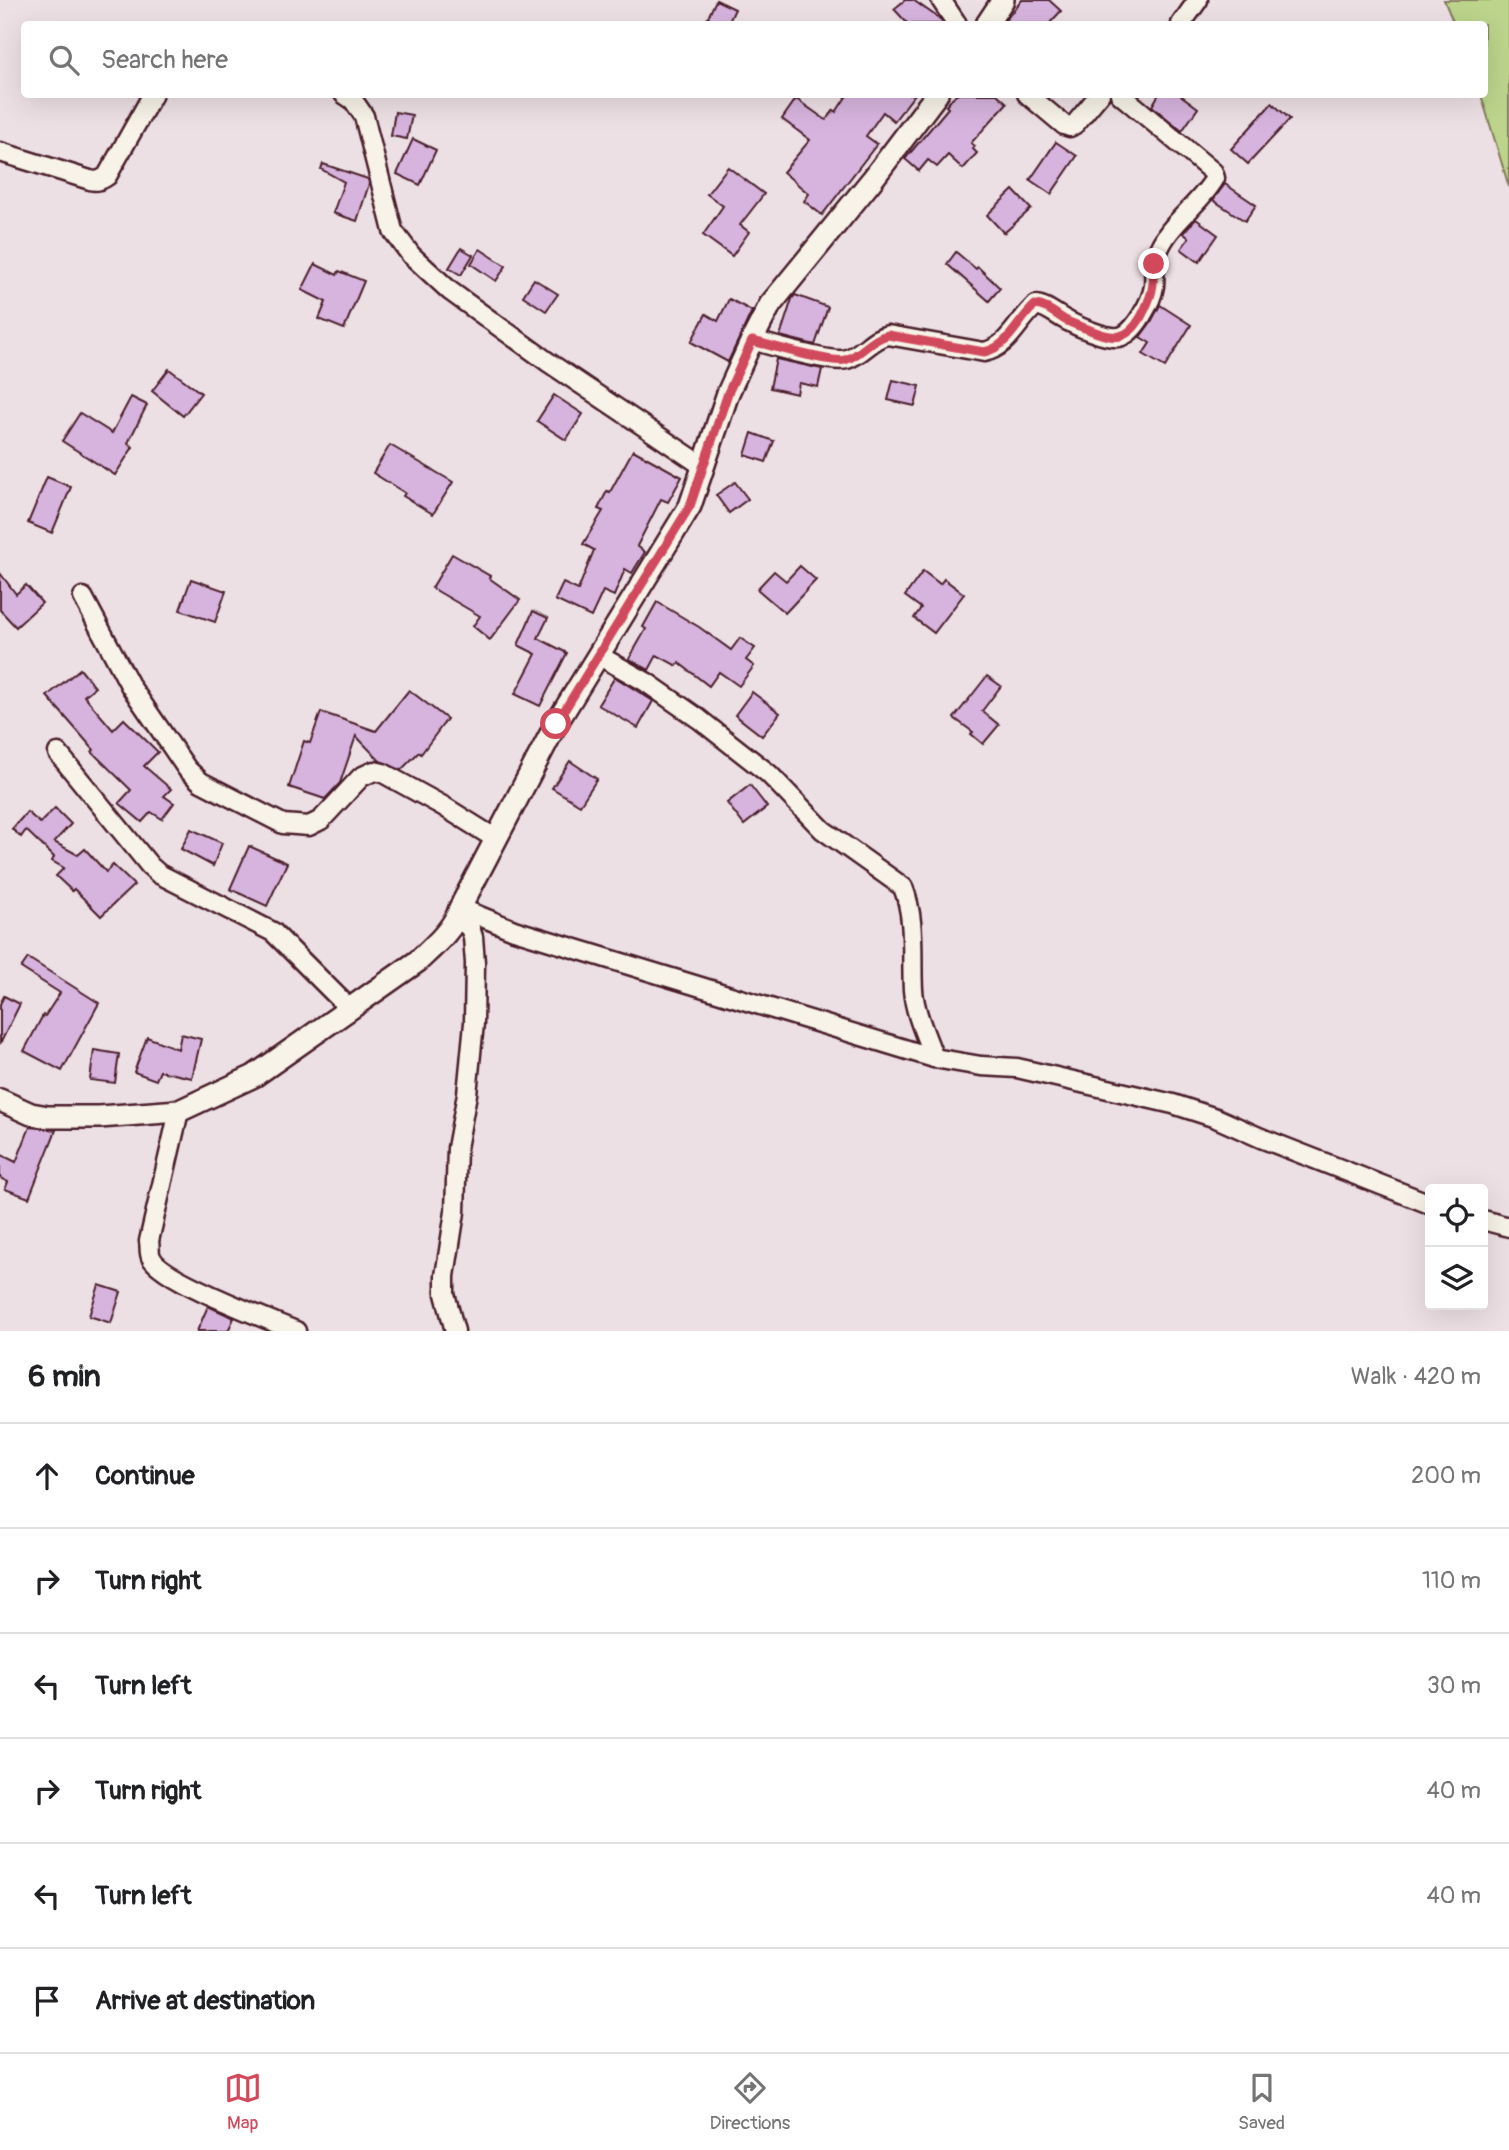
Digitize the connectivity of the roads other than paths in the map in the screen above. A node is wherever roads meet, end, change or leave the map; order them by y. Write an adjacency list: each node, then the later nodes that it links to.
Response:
1 (941, 0): 4 (street)
2 (1003, 0): 5 (street)
3 (1198, 0): 6 (street)
4 (955, 21)
5 (989, 21)
6 (1183, 21)
7 (151, 98): 13 (street)
8 (350, 98): 15 (street)
9 (934, 98): 14 (street)
10 (1032, 98): 11 (street)
11 (1097, 98)
12 (1128, 98): 14 (street)
13 (0, 152)
14 (752, 341): 15 (street)
15 (703, 466): 17 (street)
16 (83, 597): 19 (street)
17 (598, 655): 19 (street); 22 (street)
18 (58, 752): 21 (street)
19 (496, 839): 20 (street)
20 (459, 913): 21 (street); 22 (street); 29 (street)
21 (350, 1009): 24 (street)
22 (934, 1058): 25 (street)
23 (0, 1100): 24 (street)
24 (178, 1111): 28 (street)
25 (1425, 1201)
26 (1488, 1221): 27 (street)
27 (1509, 1227)
28 (296, 1331)
29 (455, 1331)

